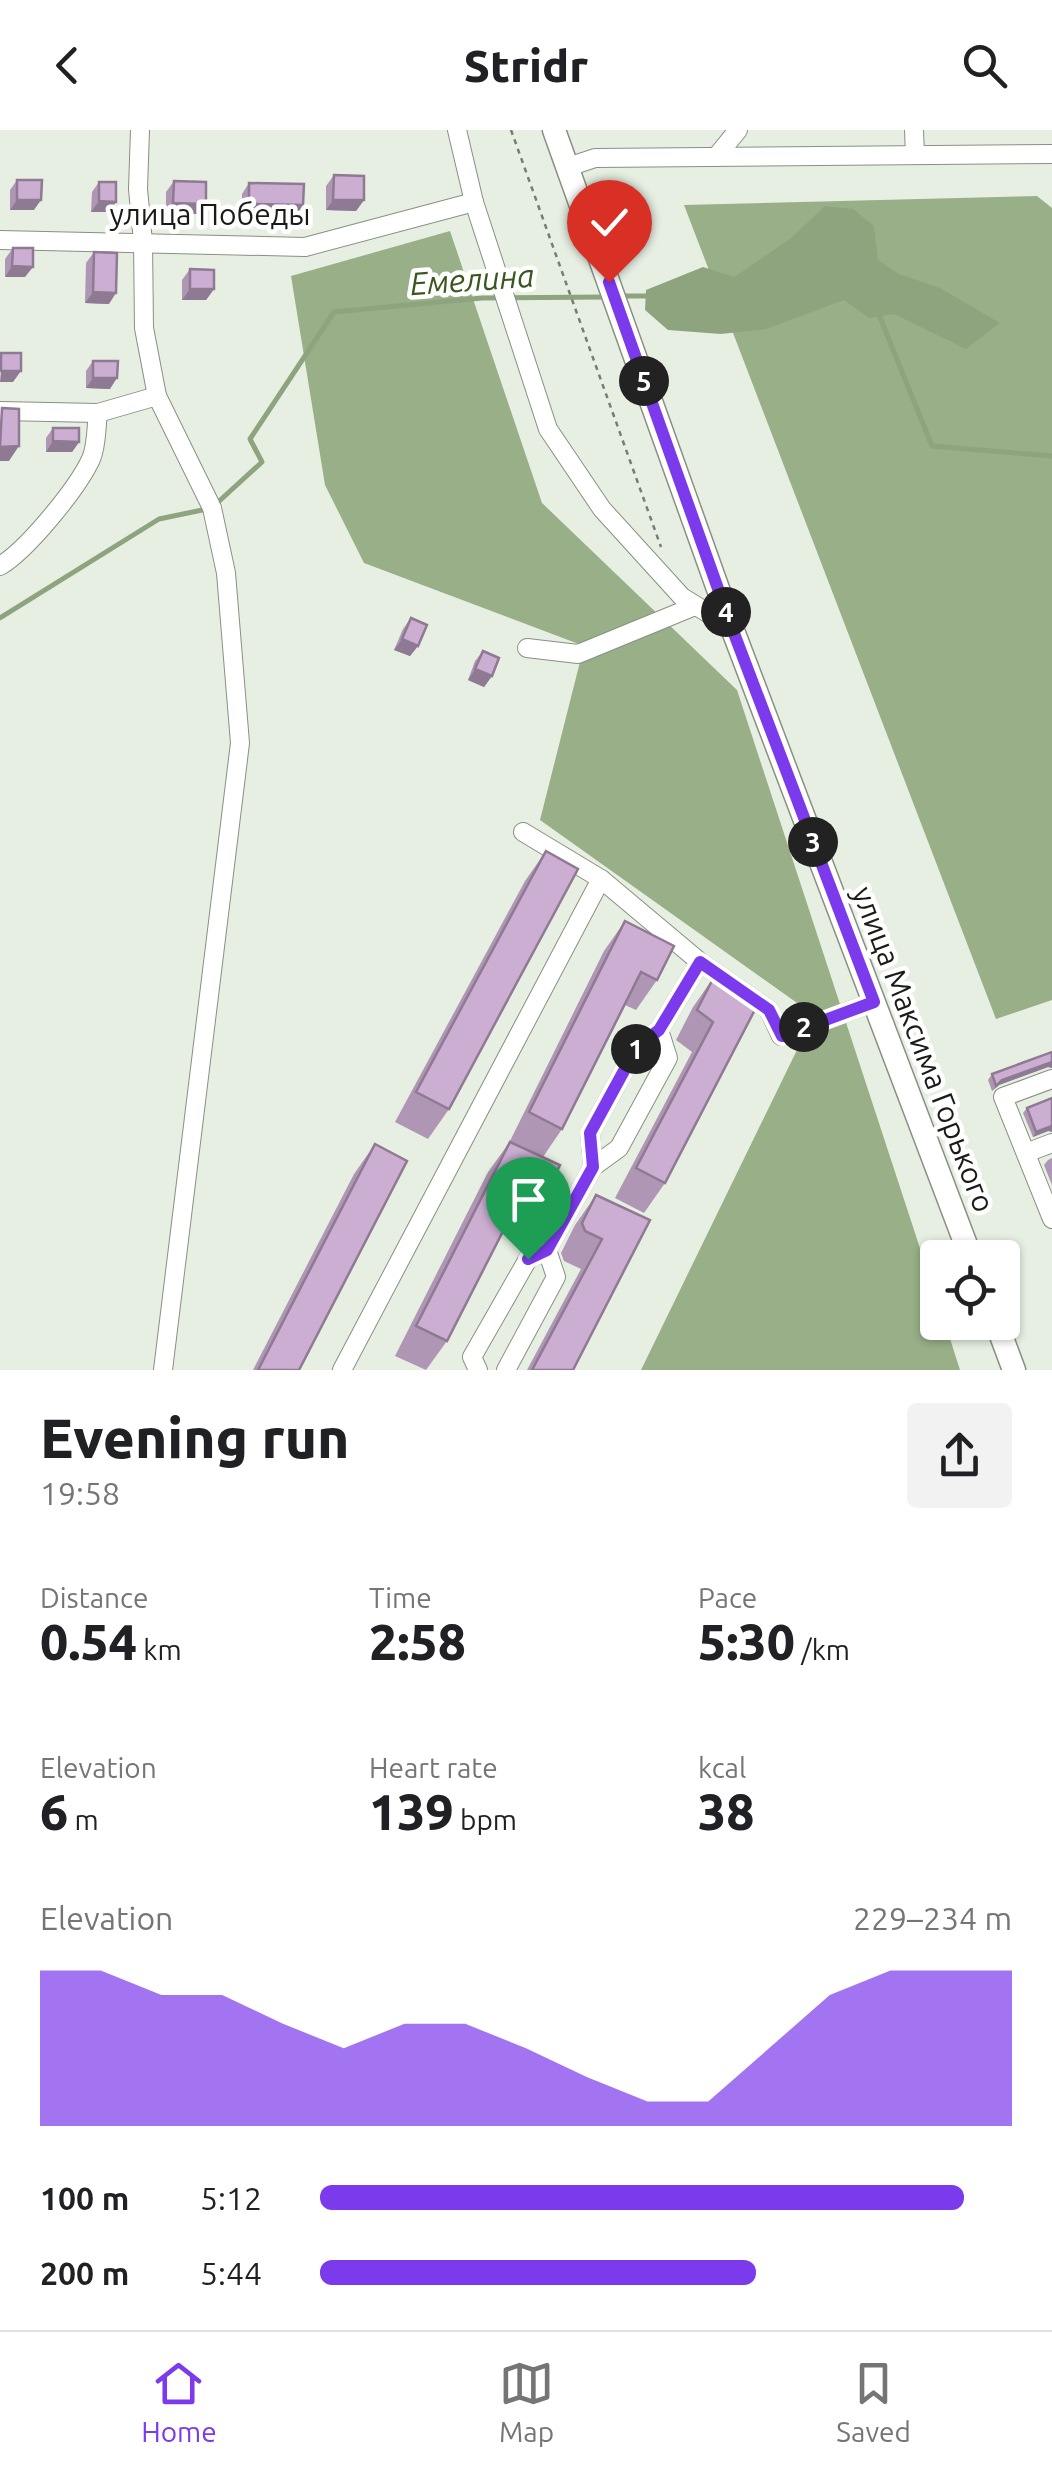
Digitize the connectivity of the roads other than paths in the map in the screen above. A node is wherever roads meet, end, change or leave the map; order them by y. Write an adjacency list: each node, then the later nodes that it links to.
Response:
1 (140, 130): 12 (street)
2 (457, 130): 10 (street)
3 (554, 130): 9 (main road, улица Максима Горького)
4 (738, 130): 8 (street)
5 (914, 130): 7 (street)
6 (1052, 154): 7 (street)
7 (915, 155): 8 (street)
8 (716, 157): 9 (street)
9 (568, 168): 18 (main road, улица Максима Горького)
10 (474, 202): 12 (street, улица Победы); 17 (street)
11 (0, 240): 12 (street, улица Победы)
12 (143, 242): 13 (street)
13 (157, 396): 15 (street); 33 (street)
14 (0, 411): 15 (street)
15 (98, 413): 16 (street)
16 (0, 566)
17 (696, 606): 18 (street); 19 (street)
18 (732, 628): 23 (main road, улица Максима Горького)
19 (527, 648)
20 (523, 832): 21 (street)
21 (601, 879): 22 (street); 34 (street)
22 (700, 962): 23 (street); 24 (street)
23 (874, 1002): 30 (main road, улица Максима Горького)
24 (659, 1030): 28 (street); 28 (street)
25 (1052, 1079): 27 (street)
26 (1052, 1143): 27 (street)
27 (1026, 1153): 29 (street)
28 (593, 1167): 31 (street)
29 (1051, 1213)
30 (964, 1240)
31 (547, 1250): 35 (street); 36 (street)
32 (1003, 1340): 37 (main road)
33 (163, 1370)
34 (342, 1370)
35 (478, 1370)
36 (506, 1370)
37 (1014, 1370)

